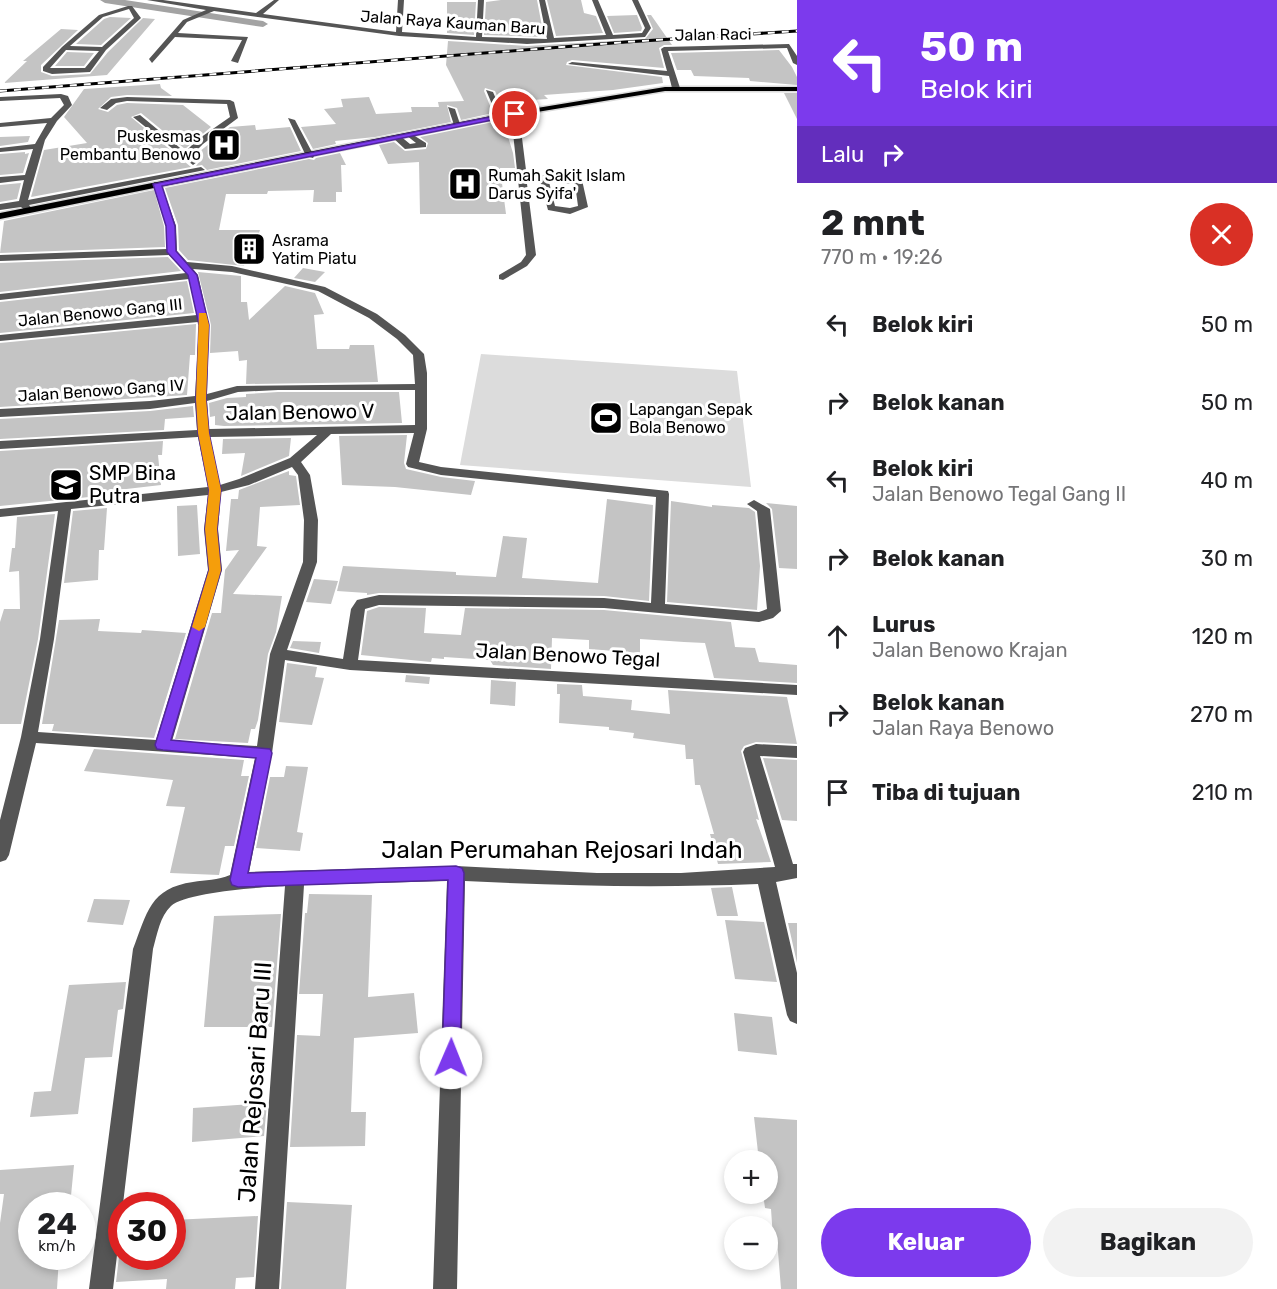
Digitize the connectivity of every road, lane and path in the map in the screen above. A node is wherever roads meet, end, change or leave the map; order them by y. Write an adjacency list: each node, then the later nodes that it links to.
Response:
1 (401, 0): 13 (street)
2 (481, 0): 15 (street)
3 (542, 0): 17 (street)
4 (595, 0): 16 (street)
5 (635, 0): 16 (street, Jalan Raya Kauman Baru)
6 (277, 1): 12 (street)
7 (170, 2): 8 (street, Jalan Raya Kauman Baru); 9 (street, Jalan Raya Kauman Baru)
8 (141, 3): 10 (street); 11 (street)
9 (209, 11): 12 (street, Jalan Raya Kauman Baru); 14 (street)
10 (101, 16): 11 (street); 19 (street)
11 (137, 16): 20 (street)
12 (257, 16): 13 (street, Jalan Raya Kauman Baru)
13 (399, 34): 15 (street, Jalan Raya Kauman Baru)
14 (172, 35): 21 (street); 22 (street)
15 (479, 38): 17 (street, Jalan Raya Kauman Baru)
16 (611, 39): 17 (street, Jalan Raya Kauman Baru)
17 (551, 42)
18 (793, 44): 23 (street); 25 (street, Jalan Raci)
19 (64, 48): 20 (street); 20 (street)
20 (104, 49)
21 (152, 61)
22 (236, 61)
23 (797, 62)
24 (572, 64): 25 (street)
25 (673, 74): 26 (street, Jalan Raci)
26 (676, 88): 27 (main road); 32 (main road)
27 (797, 89)
28 (489, 92): 33 (street)
29 (0, 99): 35 (street)
30 (105, 108): 43 (street)
31 (451, 109): 38 (street)
32 (515, 114): 33 (main road); 45 (street)
33 (501, 116): 38 (main road)
34 (136, 117): 43 (street)
35 (52, 120): 37 (street); 41 (street)
36 (291, 120): 44 (street)
37 (0, 125)
38 (458, 125): 39 (main road)
39 (410, 135): 40 (main road); 40 (street)
40 (396, 137): 44 (main road)
41 (43, 147): 42 (street); 47 (street); 51 (street)
42 (0, 150)
43 (186, 156): 46 (street)
44 (310, 156): 46 (main road)
45 (520, 171): 48 (street); 57 (street)
46 (203, 173): 50 (main road); 51 (street)
47 (29, 177): 49 (street); 51 (street)
48 (544, 179): 48 (street)
49 (0, 180)
50 (157, 184): 51 (main road); 54 (street)
51 (33, 204): 52 (street); 53 (main road)
52 (0, 207)
53 (0, 216)
54 (172, 252): 55 (street); 56 (street)
55 (0, 258)
56 (189, 270): 58 (street); 59 (street); 61 (street)
57 (503, 277)
58 (0, 297)
59 (203, 318): 60 (street, Jalan Benowo Gang III); 62 (street)
60 (0, 338)
61 (419, 387): 62 (street, Jalan Benowo Gang IV); 64 (street)
62 (201, 399): 63 (street, Jalan Benowo Gang IV); 66 (street)
63 (0, 413)
64 (421, 429): 65 (street, Jalan Benowo V); 73 (street)
65 (328, 431): 66 (street, Jalan Benowo V); 68 (street)
66 (203, 433): 67 (street, Jalan Benowo V); 69 (street)
67 (0, 445)
68 (294, 461): 69 (street); 74 (street)
69 (215, 490): 71 (street); 78 (street)
70 (754, 504): 73 (street)
71 (65, 508): 72 (street); 77 (street)
72 (0, 513)
73 (658, 608): 75 (street)
74 (278, 654): 75 (street, Jalan Benowo Tegal); 80 (street)
75 (350, 665): 76 (street, Jalan Benowo Tegal)
76 (790, 689)
77 (29, 737): 78 (street); 81 (street)
78 (163, 745): 80 (street)
79 (797, 752): 82 (street)
80 (264, 753): 86 (street)
81 (0, 855)
82 (792, 872): 84 (street, Jalan Perumahan Rejosari Indah)
83 (456, 873): 84 (street, Jalan Perumahan Rejosari Indah); 85 (street, Jalan Perumahan Rejosari Indah); 90 (street)
84 (765, 876): 87 (street, Jalan Perumahan Rejosari Indah)
85 (295, 878): 86 (street, Jalan Perumahan Rejosari Indah); 89 (street, Jalan Rejosari Baru III)
86 (238, 880): 88 (street, Jalan Perumahan Rejosari Indah)
87 (797, 1015)
88 (101, 1289)
89 (267, 1289)
90 (445, 1289)

